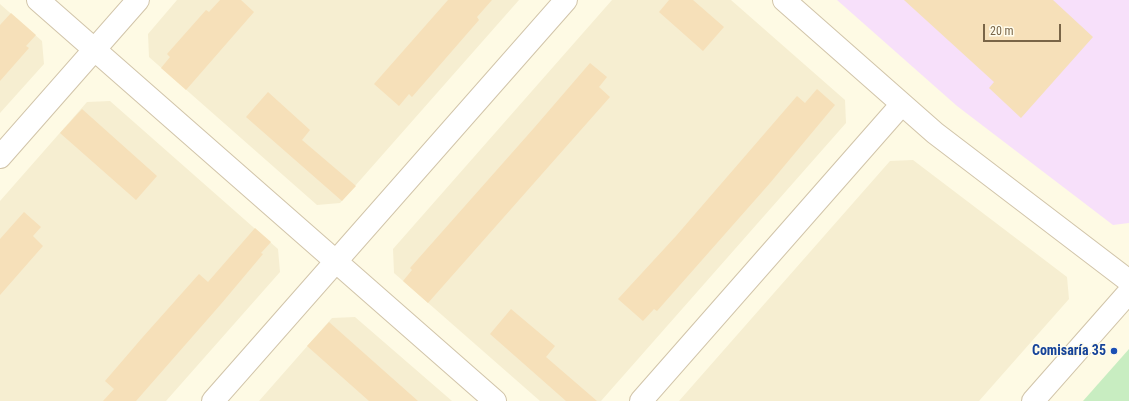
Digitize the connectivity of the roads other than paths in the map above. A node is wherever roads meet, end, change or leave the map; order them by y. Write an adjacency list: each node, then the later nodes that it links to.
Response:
1 (38, 0): 5 (street)
2 (138, 0): 5 (street)
3 (566, 0): 8 (street)
4 (784, 0): 6 (street)
5 (95, 50): 7 (street); 8 (street)
6 (902, 104): 9 (street); 13 (street)
7 (0, 157)
8 (336, 261): 11 (street); 12 (street)
9 (1129, 281)
10 (1129, 292): 14 (street)
11 (213, 401)
12 (495, 401)
13 (641, 401)
14 (1033, 401)

